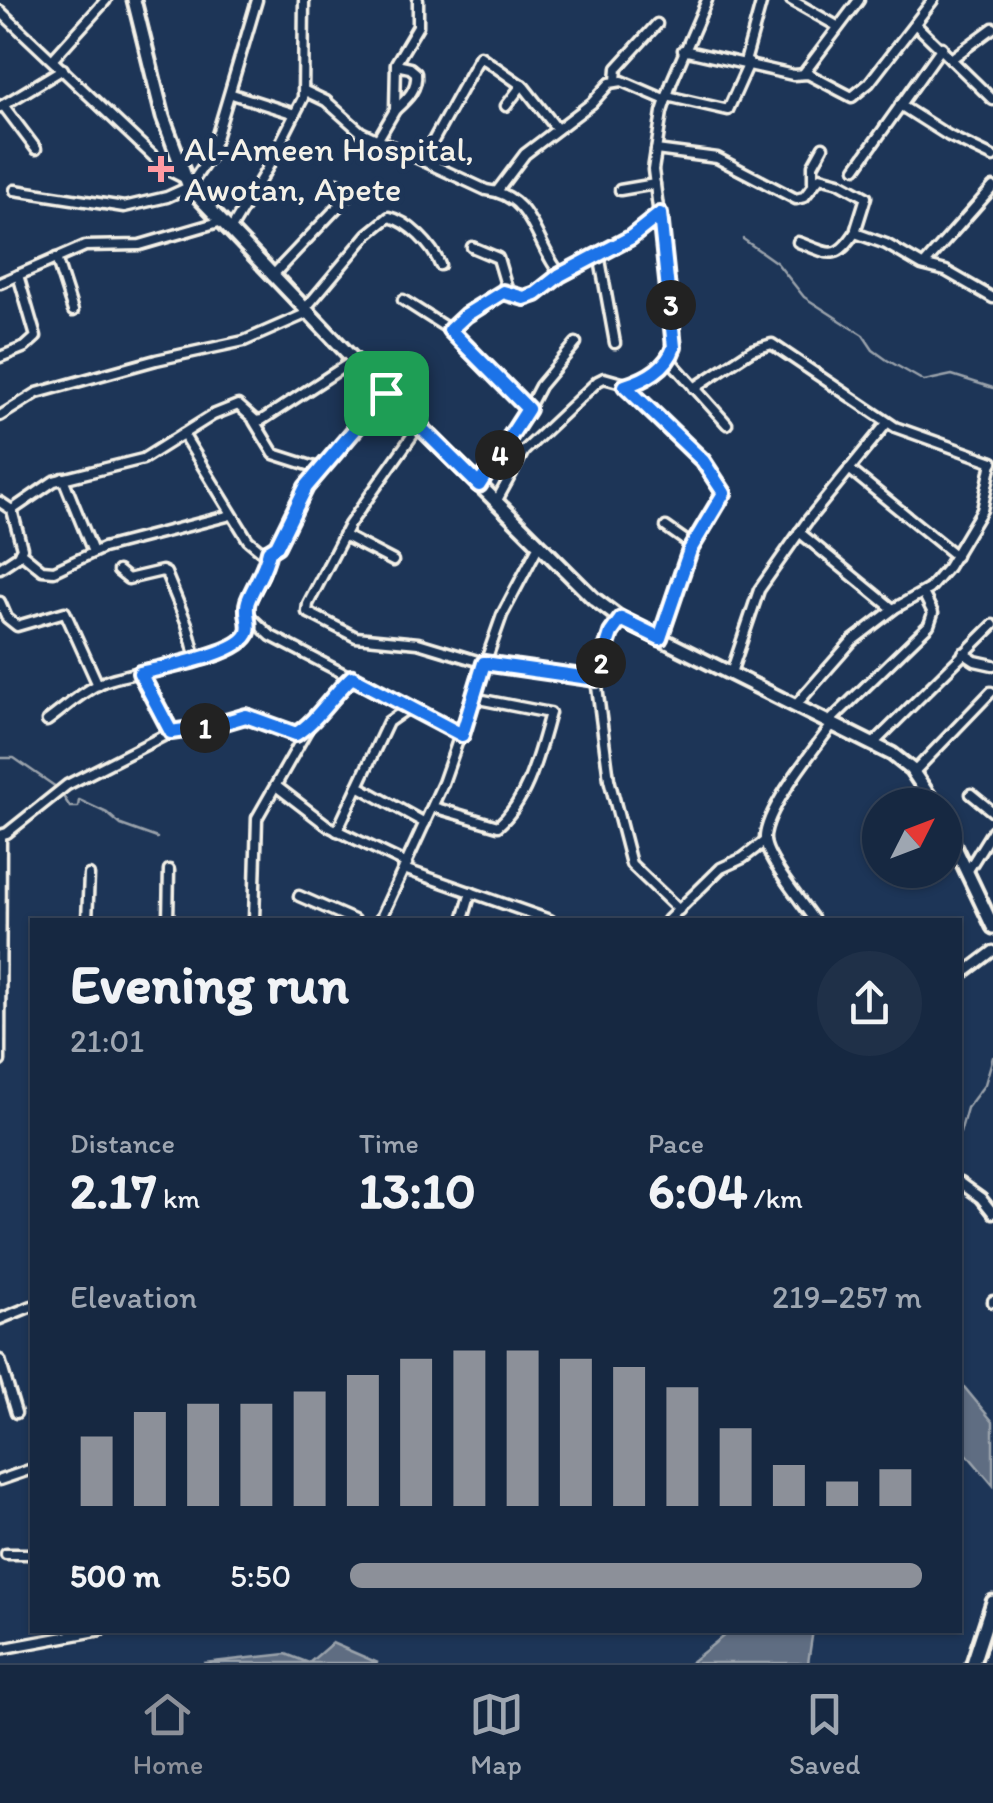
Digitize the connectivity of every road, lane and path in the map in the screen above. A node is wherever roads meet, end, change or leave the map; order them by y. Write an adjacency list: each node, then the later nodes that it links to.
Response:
1 (106, 0): 19 (street)
2 (134, 0): 43 (main road)
3 (257, 0): 27 (street)
4 (304, 0): 26 (street)
5 (418, 0): 21 (street)
6 (707, 0): 17 (street)
7 (762, 0): 20 (street)
8 (791, 0): 14 (street)
9 (859, 0): 14 (street)
10 (933, 0): 13 (street)
11 (0, 11): 19 (street)
12 (657, 24): 24 (street)
13 (915, 24): 16 (street); 23 (street)
14 (837, 26): 23 (street)
15 (993, 28): 18 (street)
16 (942, 48): 18 (street); 30 (street)
17 (683, 50): 20 (street); 28 (street)
18 (951, 59): 29 (street)
19 (53, 60): 22 (street)
20 (747, 62): 23 (street); 28 (street)
21 (396, 65): 33 (street); 33 (street)
22 (63, 68): 31 (street); 43 (street)
23 (804, 73)
24 (616, 81): 28 (street); 35 (street)
25 (522, 86): 32 (street); 35 (street); 41 (street)
26 (305, 91): 34 (street); 36 (street)
27 (232, 94): 34 (street); 43 (street)
28 (667, 99): 39 (street)
29 (993, 100)
30 (900, 105): 40 (street); 42 (street)
31 (2, 106): 38 (street)
32 (506, 106)
33 (394, 110): 36 (street)
34 (295, 114): 54 (street)
35 (557, 129): 49 (street)
36 (378, 139): 41 (street)
37 (823, 148): 44 (street)
38 (36, 149)
39 (656, 150): 44 (street); 46 (street)
40 (993, 156)
41 (423, 160): 49 (street)
42 (856, 168)
43 (186, 182): 48 (street); 52 (main road)
44 (813, 182): 53 (street)
45 (338, 183): 63 (street)
46 (655, 184): 50 (street); 51 (street)
47 (992, 189): 60 (street)
48 (15, 190)
49 (498, 190): 62 (street)
50 (620, 190)
51 (660, 214): 57 (street); 75 (street)
52 (219, 222): 54 (main road); 58 (street)
53 (856, 231): 55 (street); 60 (street)
54 (230, 232): 63 (main road)
55 (798, 242)
56 (472, 246): 65 (street)
57 (599, 254): 62 (street); 72 (street)
58 (56, 258): 61 (street); 68 (street)
59 (440, 265): 69 (street)
60 (924, 266): 66 (street)
61 (18, 275): 64 (street); 73 (street)
62 (560, 275): 65 (street)
63 (272, 276): 69 (main road)
64 (0, 283)
65 (508, 292): 70 (street)
66 (993, 298)
67 (403, 300): 70 (street)
68 (73, 311)
69 (306, 311): 74 (main road); 80 (street)
70 (450, 330): 79 (street)
71 (576, 342): 79 (street)
72 (614, 344)
73 (0, 357)
74 (354, 360): 78 (main road); 81 (street)
75 (668, 360): 76 (street); 77 (street)
76 (625, 386): 92 (street); 99 (street)
77 (694, 388): 82 (street); 83 (street)
78 (386, 393): 84 (main road); 87 (street)
79 (528, 409): 90 (street)
80 (0, 416)
81 (252, 417): 85 (street); 87 (street)
82 (887, 422): 86 (street); 88 (street)
83 (727, 424)
84 (419, 426): 90 (main road); 97 (street)
85 (183, 434): 89 (street); 94 (street)
86 (993, 462): 103 (street)
87 (322, 469): 100 (street)
88 (848, 469): 96 (street); 103 (street)
89 (62, 478): 93 (street); 102 (street)
90 (479, 485): 92 (main road)
91 (0, 502): 93 (street)
92 (496, 502): 98 (main road)
93 (12, 510): 101 (street)
94 (231, 514): 100 (street); 102 (street)
95 (666, 528): 99 (street)
96 (798, 532): 109 (street); 119 (street)
97 (343, 535): 104 (street); 116 (street)
98 (539, 545): 111 (main road); 116 (street)
99 (693, 546): 113 (street)
100 (269, 551): 110 (street)
101 (20, 552): 102 (street); 105 (street)
102 (93, 552)
103 (956, 556): 107 (street)
104 (393, 562)
105 (0, 568)
106 (118, 570): 115 (street)
107 (923, 593): 109 (street); 128 (street)
108 (0, 602): 122 (street)
109 (893, 609): 125 (street)
110 (246, 613): 115 (street); 120 (street)
111 (621, 619): 113 (main road); 121 (street)
112 (991, 628): 114 (street)
113 (660, 638): 119 (main road)
114 (963, 653): 117 (street); 132 (street)
115 (196, 660): 118 (street)
116 (484, 663): 121 (street); 124 (street)
117 (993, 665)
118 (140, 673): 122 (street); 130 (street)
119 (731, 673): 125 (main road)
120 (352, 677): 126 (street); 129 (street)
121 (596, 679): 152 (street)
122 (98, 685): 127 (street)
123 (991, 692): 133 (street)
124 (473, 698): 131 (street); 138 (street)
125 (795, 706): 128 (main road)
126 (408, 708): 131 (street); 135 (street)
127 (47, 721)
128 (830, 724): 132 (main road); 144 (street)
129 (309, 726): 130 (street); 134 (street)
130 (171, 732): 143 (street)
131 (462, 735): 138 (street)
132 (872, 745): 133 (main road)
133 (914, 772): 136 (main road)
134 (276, 786): 142 (street); 155 (street)
135 (358, 786): 140 (street); 142 (street)
136 (924, 788)
137 (971, 794): 139 (street)
138 (432, 806): 140 (street)
139 (993, 812)
140 (425, 823): 146 (street)
141 (993, 830): 148 (street)
142 (337, 831): 146 (street)
143 (1, 835): 165 (street)
144 (765, 842): 152 (street); 161 (street)
145 (962, 862): 148 (main road)
146 (405, 866): 150 (street); 157 (street)
147 (169, 870): 154 (street)
148 (967, 872): 162 (main road)
149 (89, 875): 153 (street)
150 (471, 892): 158 (street); 159 (street)
151 (299, 896): 156 (street)
152 (679, 910): 160 (street)
153 (87, 918)
154 (168, 918)
155 (254, 918)
156 (349, 918)
157 (381, 918)
158 (464, 918)
159 (544, 918)
160 (670, 918)
161 (813, 918)
162 (993, 927)
163 (993, 951): 164 (street)
164 (962, 974)
165 (0, 1050): 166 (street)
166 (0, 1062)
167 (962, 1185): 168 (street)
168 (993, 1214)
169 (30, 1307): 170 (street)
170 (0, 1319)
171 (0, 1360): 172 (street)
172 (16, 1413)
173 (30, 1471): 174 (street)
174 (0, 1480)
175 (6, 1554): 176 (street)
176 (30, 1554)
177 (993, 1602): 180 (main road)
178 (86, 1633): 179 (street)
179 (0, 1649)
180 (974, 1663)

